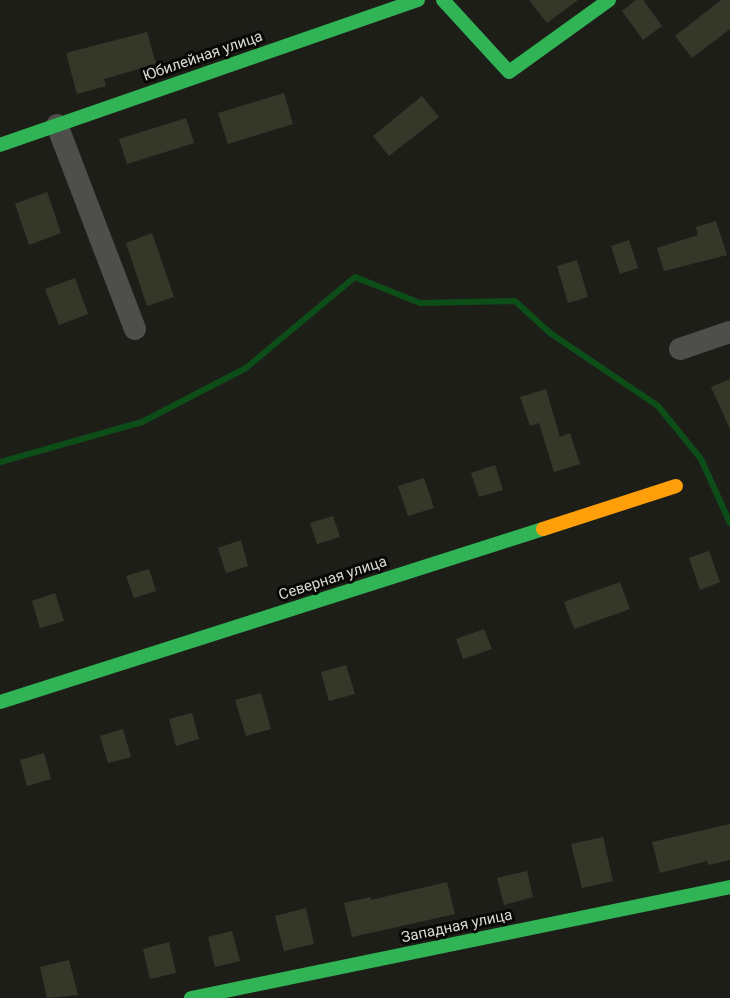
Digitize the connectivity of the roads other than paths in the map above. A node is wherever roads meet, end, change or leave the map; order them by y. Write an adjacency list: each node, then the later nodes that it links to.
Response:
1 (418, 0): 4 (street, Юбилейная улица)
2 (443, 0): 3 (street)
3 (609, 0)
4 (57, 125): 5 (street, Юбилейная улица); 6 (street)
5 (0, 145)
6 (135, 328)
7 (730, 332): 8 (street)
8 (680, 349)
9 (676, 486): 10 (street, Северная улица)
10 (0, 702)
11 (730, 887): 12 (street, Западная улица)
12 (191, 998)

